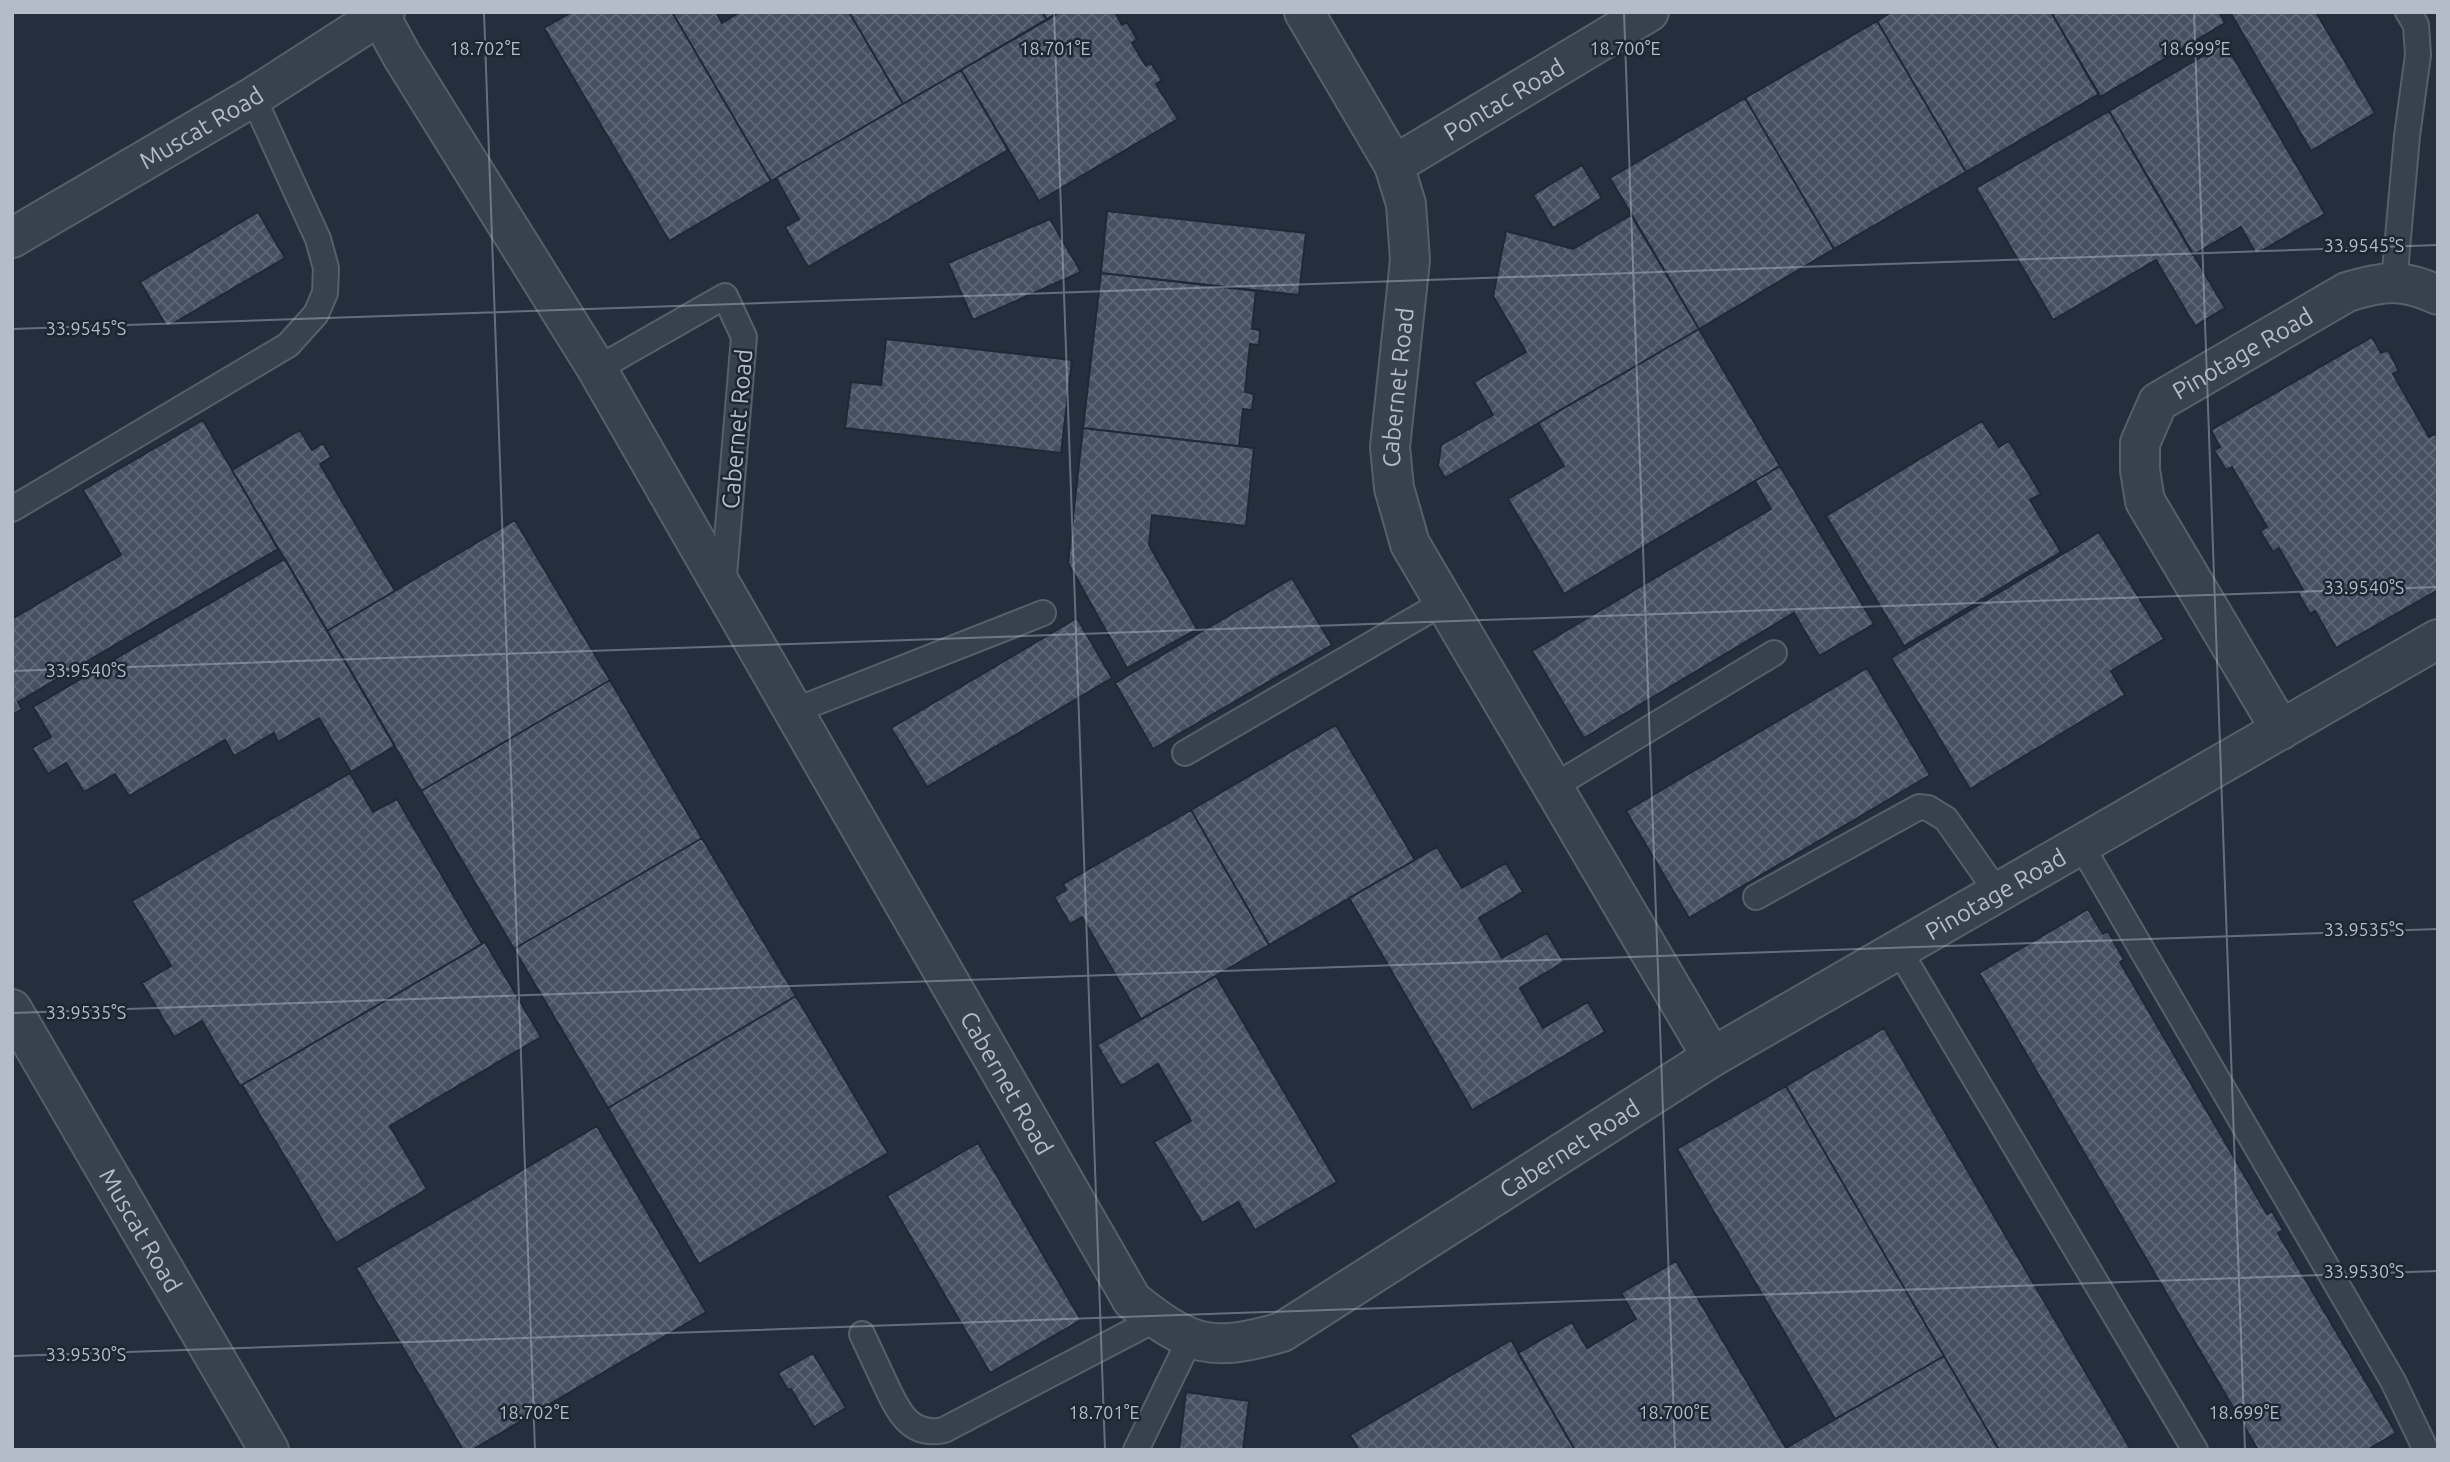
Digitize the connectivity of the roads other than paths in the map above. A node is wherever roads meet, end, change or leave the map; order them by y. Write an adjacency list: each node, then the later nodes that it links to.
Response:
1 (1304, 12): 6 (street, Cabernet Road)
2 (1649, 12): 6 (street, Pontac Road)
3 (2408, 12): 8 (lane)
4 (381, 13): 5 (street, Muscat Road); 10 (street, Cabernet Road)
5 (253, 97): 7 (street, Muscat Road); 11 (lane)
6 (1394, 165): 13 (street, Cabernet Road)
7 (12, 238)
8 (2394, 283): 9 (street, Pinotage Road); 18 (street, Pinotage Road)
9 (2438, 295)
10 (597, 369): 12 (street, Cabernet Road); 12 (lane, Cabernet Road)
11 (12, 509)
12 (723, 588): 17 (street, Cabernet Road)
13 (1444, 602): 19 (lane); 20 (street, Cabernet Road)
14 (1044, 613): 17 (lane)
15 (2438, 639): 18 (street, Pinotage Road)
16 (1774, 653): 20 (lane)
17 (794, 711): 27 (street, Cabernet Road)
18 (2280, 730): 21 (street, Pinotage Road)
19 (1185, 753)
20 (1553, 787): 26 (street, Cabernet Road)
21 (2081, 845): 22 (street, Pinotage Road); 33 (lane)
22 (1998, 893): 23 (lane); 24 (street, Pinotage Road)
23 (1756, 897)
24 (1899, 950): 26 (street, Pinotage Road); 32 (lane)
25 (12, 1009): 30 (street, Muscat Road)
26 (1712, 1057): 29 (street, Cabernet Road)
27 (1156, 1319): 28 (lane); 29 (street, Cabernet Road)
28 (862, 1334)
29 (1190, 1339): 31 (lane)
30 (269, 1450)
31 (1136, 1450)
32 (2195, 1450)
33 (2426, 1450)

